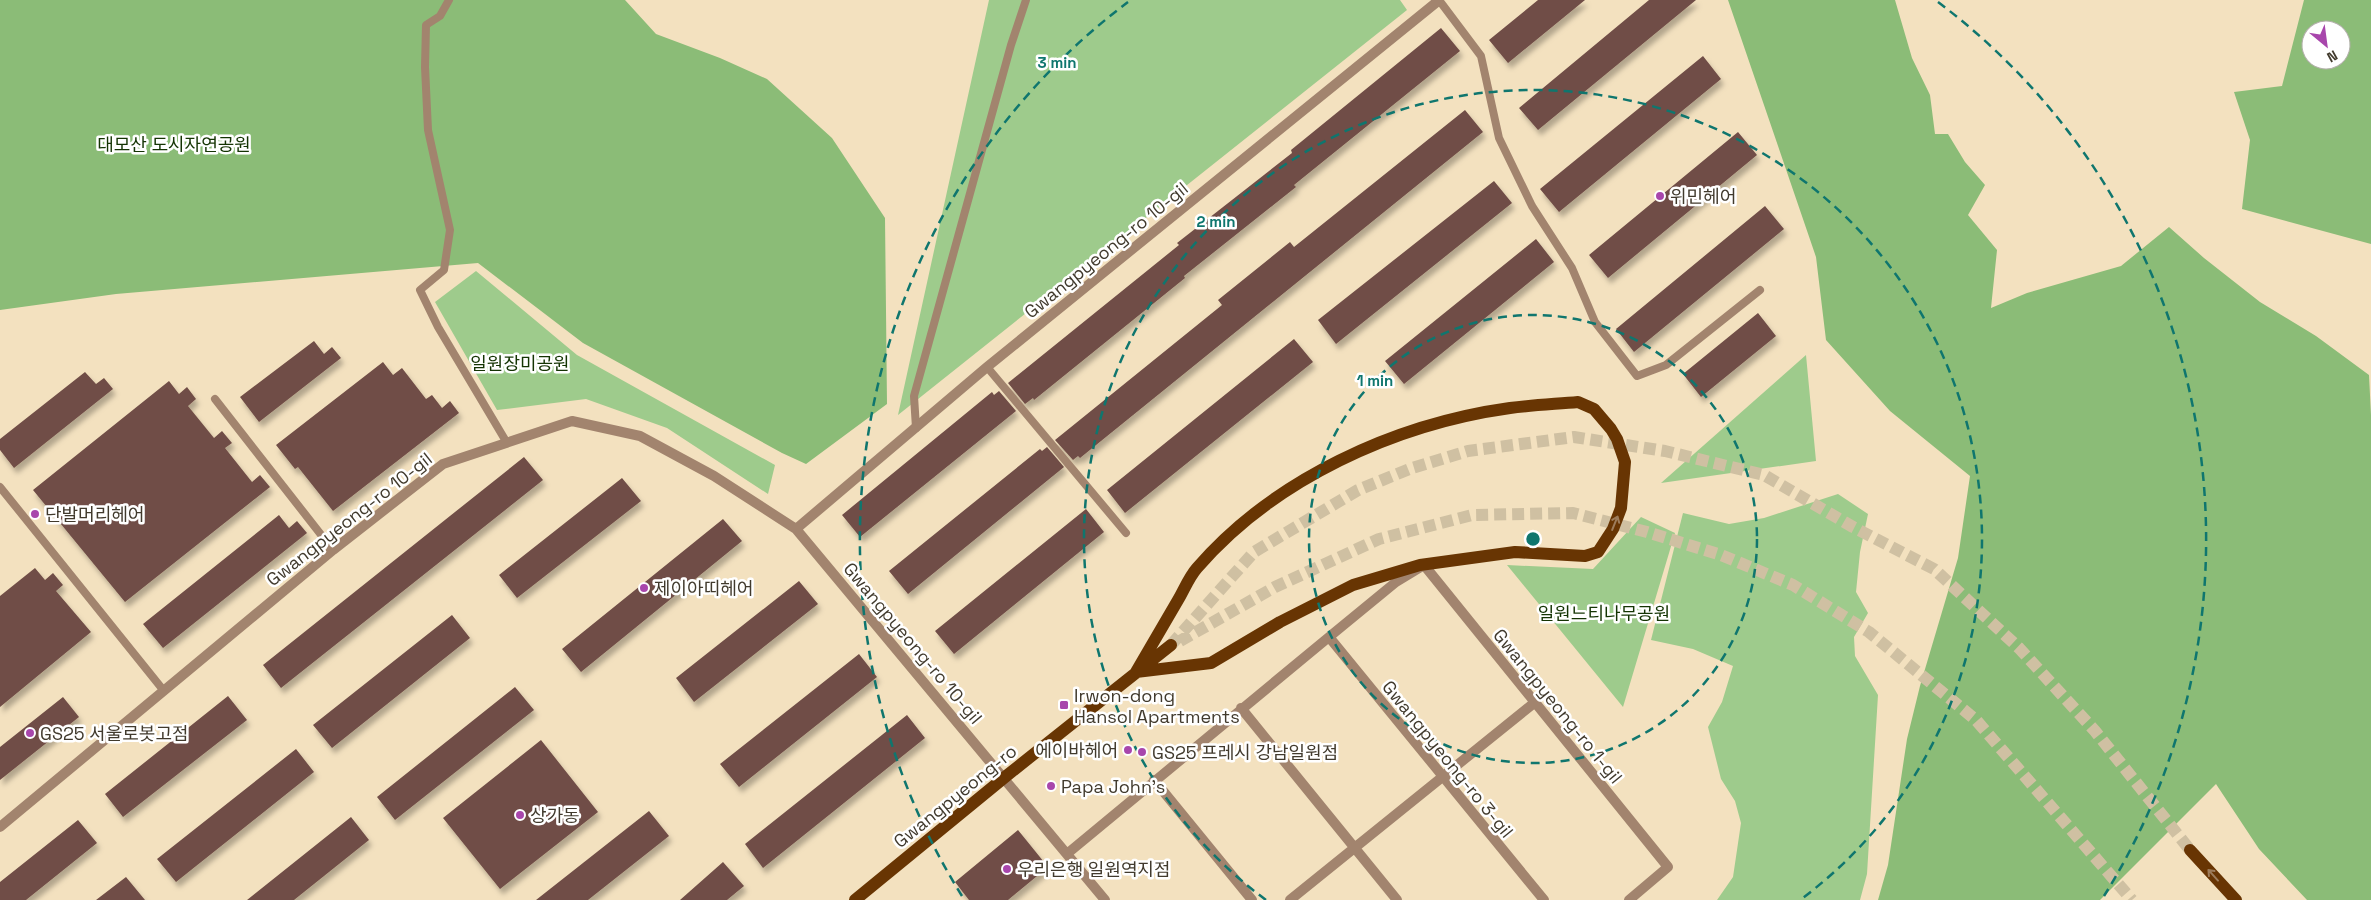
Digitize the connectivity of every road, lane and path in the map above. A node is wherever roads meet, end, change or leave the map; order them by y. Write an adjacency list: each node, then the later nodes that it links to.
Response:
1 (449, 0): 8 (lane)
2 (1026, 0): 7 (lane)
3 (1438, 0): 4 (lane); 5 (street, Gwangpyeong-ro 10-gil)
4 (1760, 290)
5 (987, 367): 7 (street, Gwangpyeong-ro 10-gil); 11 (lane)
6 (215, 399): 12 (lane)
7 (916, 428): 10 (street, Gwangpyeong-ro 10-gil)
8 (507, 443): 10 (street, Gwangpyeong-ro 10-gil); 12 (street, Gwangpyeong-ro 10-gil)
9 (0, 487): 16 (lane)
10 (796, 529): 19 (street, Gwangpyeong-ro 10-gil)
11 (1126, 534)
12 (333, 550): 16 (street, Gwangpyeong-ro 10-gil)
13 (1329, 637): 17 (street, Gwangpyeong-ro 1-gil); 18 (street); 20 (street, Gwangpyeong-ro 3-gil)
14 (1172, 646): 15 (main road, Gwangpyeong-ro)
15 (1136, 672): 15 (main road, one-way to 15); 19 (main road, Gwangpyeong-ro)
16 (164, 691): 22 (street, Gwangpyeong-ro 10-gil)
17 (1534, 702): 20 (street); 32 (street, Gwangpyeong-ro 1-gil)
18 (1241, 708): 21 (street); 23 (street)
19 (1005, 777): 25 (street, Gwangpyeong-ro 10-gil); 26 (main road, Gwangpyeong-ro)
20 (1441, 777): 23 (street); 31 (street, Gwangpyeong-ro 3-gil)
21 (1154, 780): 25 (street); 28 (street)
22 (0, 827)
23 (1355, 848): 29 (street); 30 (street)
24 (2190, 850): 33 (main road, one-way to 24)
25 (1068, 853): 27 (street, Gwangpyeong-ro 10-gil)
26 (855, 900)
27 (1106, 900)
28 (1252, 900)
29 (1290, 900)
30 (1397, 900)
31 (1544, 900)
32 (1629, 900)
33 (2236, 900)

